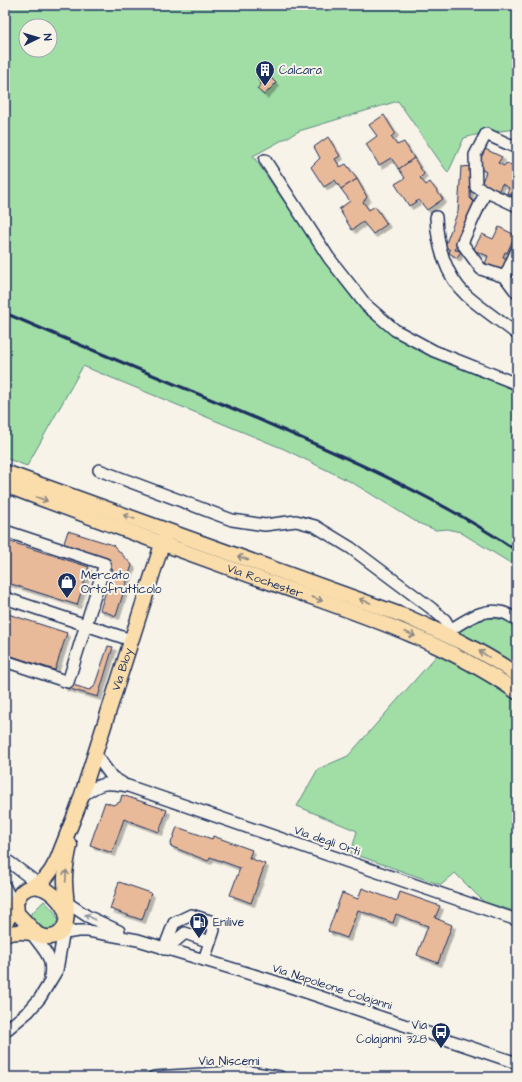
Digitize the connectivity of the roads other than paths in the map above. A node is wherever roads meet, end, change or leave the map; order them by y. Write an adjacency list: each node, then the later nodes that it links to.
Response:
1 (517, 148): 3 (street)
2 (265, 160): 10 (street)
3 (486, 191): 4 (street); 7 (street)
4 (517, 206)
5 (436, 217): 9 (street)
6 (517, 250): 7 (street)
7 (505, 277): 8 (street)
8 (517, 294)
9 (517, 334)
10 (517, 384)
11 (99, 470): 19 (street)
12 (5, 472): 15 (main road, Via Rochester, one-way to 12)
13 (5, 485): 15 (main road, Via Rochester, one-way to 15)
14 (5, 531): 18 (street)
15 (164, 537): 19 (main road, Via Rochester, one-way to 15); 20 (main road, Via Bloy); 23 (main road, Via Rochester, one-way to 23)
16 (5, 598): 18 (street)
17 (517, 621): 19 (street)
18 (86, 625): 20 (street); 21 (street)
19 (448, 632): 22 (main road, Via Rochester, one-way to 19)
20 (131, 640): 24 (main road, Via Bloy)
21 (5, 661)
22 (517, 675)
23 (517, 692)
24 (95, 754): 25 (main road, Via Bloy); 26 (street)
25 (90, 771): 26 (street, Via degli Orti); 27 (main road, Via Bloy)
26 (111, 780): 27 (street); 33 (street, Via degli Orti)
27 (80, 802): 30 (main road); 31 (main road, one-way to 27)
28 (5, 859): 30 (street)
29 (5, 887): 32 (street)
30 (42, 888): 31 (main road); 32 (main road)
31 (67, 909): 35 (main road); 38 (street, one-way to 31)
32 (17, 910): 34 (main road); 36 (main road)
33 (517, 920)
34 (5, 924)
35 (66, 932): 36 (main road); 38 (street); 42 (street)
36 (35, 934): 37 (main road); 42 (street)
37 (5, 935)
38 (138, 940): 40 (street, Via Napoleone Colajanni)
39 (210, 942): 40 (street); 40 (street); 41 (street)
40 (165, 949): 41 (street, Via Napoleone Colajanni)
41 (204, 960): 44 (street, Via Napoleone Colajanni)
42 (50, 982): 43 (street)
43 (5, 1032)
44 (517, 1063)
45 (154, 1077): 46 (street, Via Niscemi)
46 (280, 1077)

